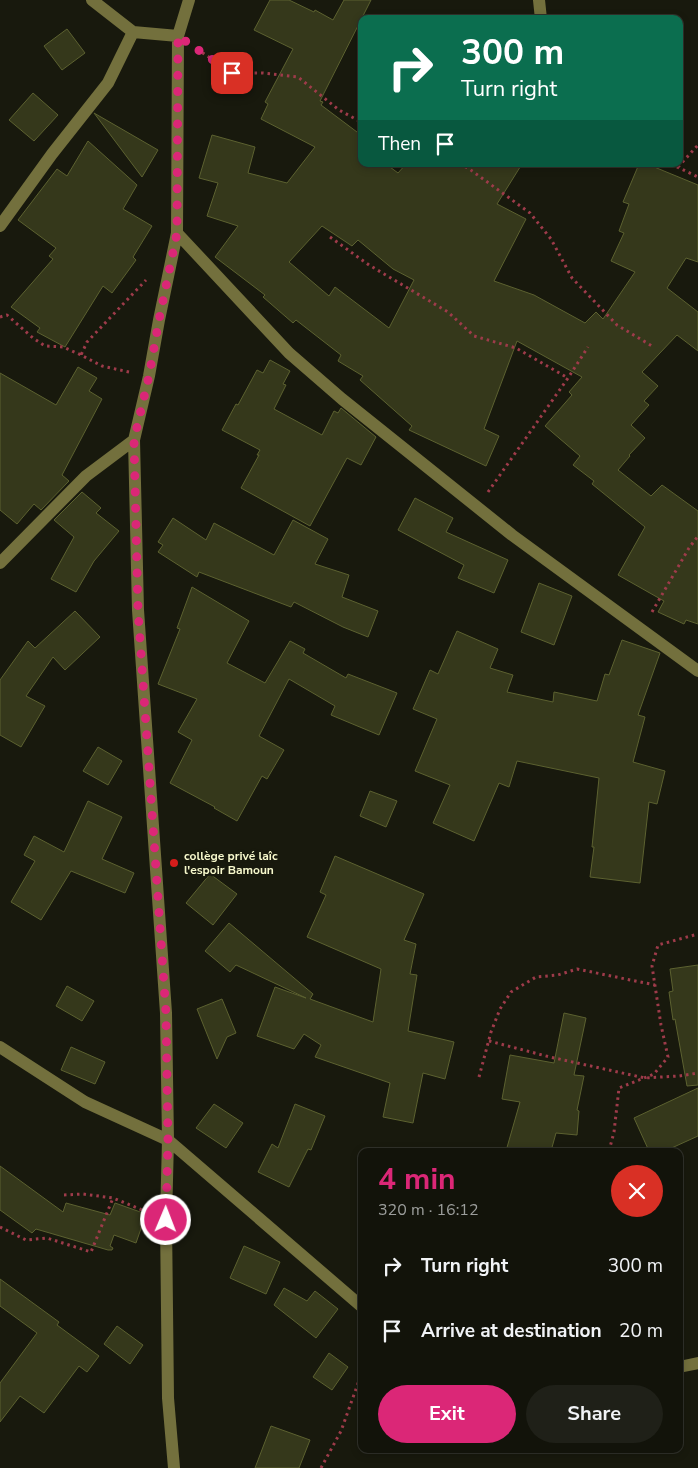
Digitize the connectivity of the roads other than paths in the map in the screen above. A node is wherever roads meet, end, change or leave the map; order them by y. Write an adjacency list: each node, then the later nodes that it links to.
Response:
1 (92, 0): 5 (street)
2 (189, 0): 6 (street)
3 (539, 0): 4 (street)
4 (541, 15)
5 (133, 32): 6 (street); 7 (street)
6 (178, 36): 8 (street)
7 (0, 226)
8 (177, 233): 9 (street); 11 (street)
9 (134, 440): 10 (street); 13 (street)
10 (0, 563)
11 (698, 671)
12 (0, 1047): 13 (street)
13 (168, 1140): 14 (street); 17 (street)
14 (358, 1303)
15 (698, 1363): 16 (street)
16 (683, 1366)
17 (174, 1468)

